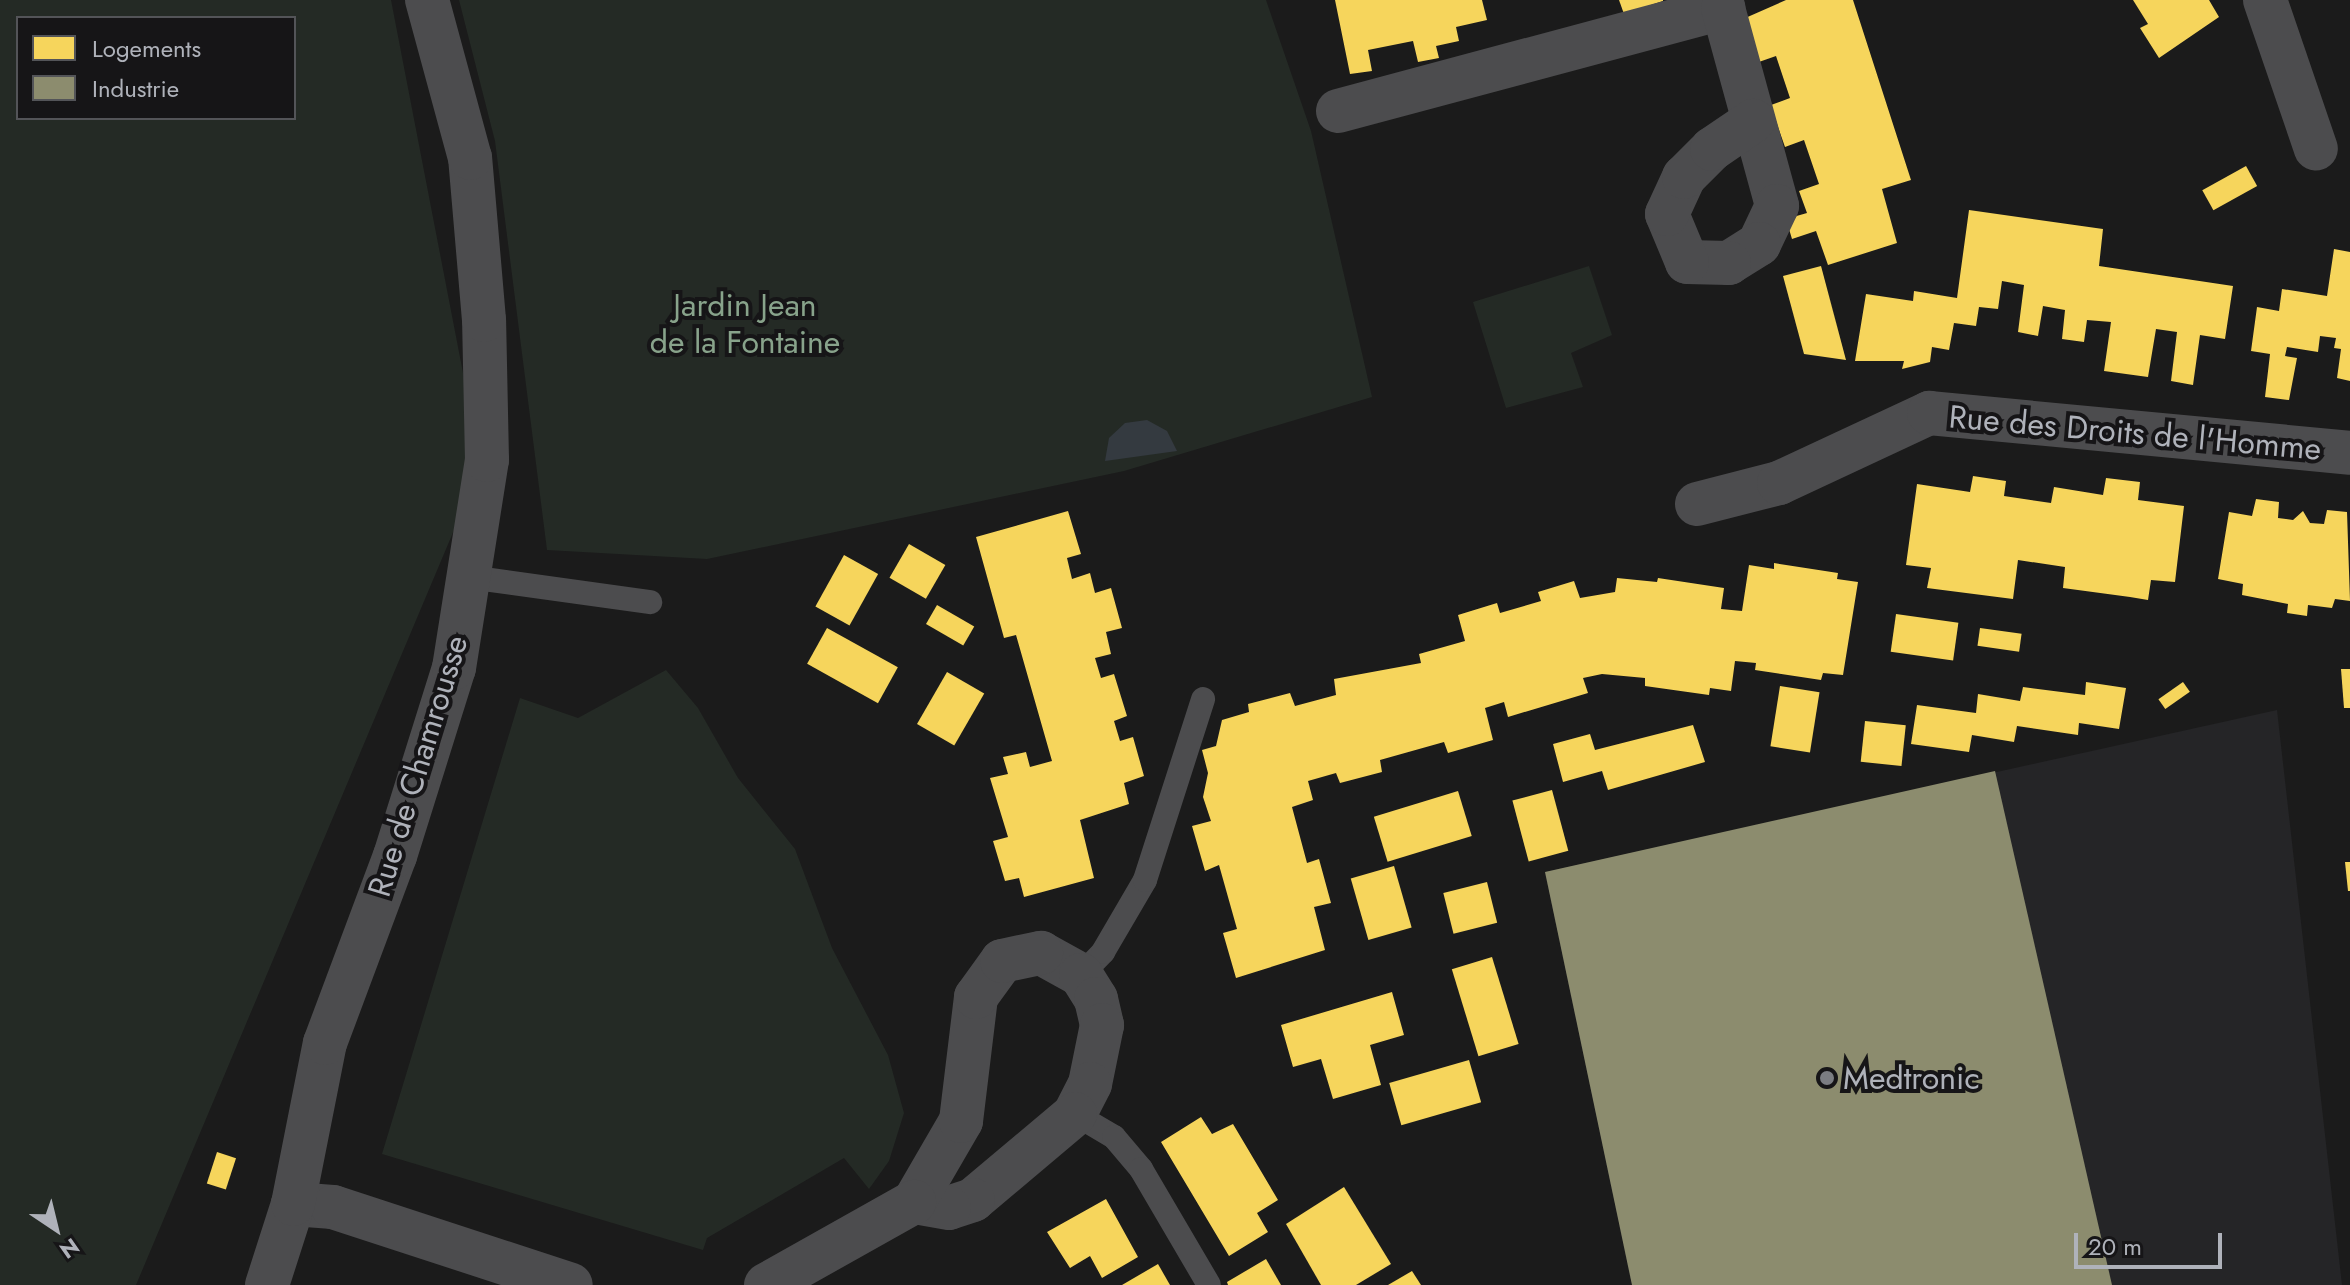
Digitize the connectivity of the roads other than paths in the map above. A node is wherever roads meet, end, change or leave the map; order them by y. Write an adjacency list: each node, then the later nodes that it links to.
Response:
1 (427, 0): 9 (street, Rue de Chamrousse)
2 (2265, 0): 6 (street)
3 (1722, 4): 4 (street); 5 (street)
4 (1338, 111)
5 (1753, 121)
6 (2316, 149)
7 (2350, 453): 8 (street, Rue des Droits de l'Homme)
8 (1697, 504)
9 (469, 577): 10 (lane); 15 (street, Rue de Chamrousse)
10 (650, 602)
11 (1203, 699): 12 (lane)
12 (1081, 975): 13 (street); 14 (street)
13 (1075, 1114): 14 (street); 19 (lane)
14 (914, 1202): 18 (street)
15 (293, 1204): 16 (street, Rue de Chamrousse); 17 (street)
16 (267, 1285)
17 (571, 1285)
18 (766, 1285)
19 (1209, 1285)

